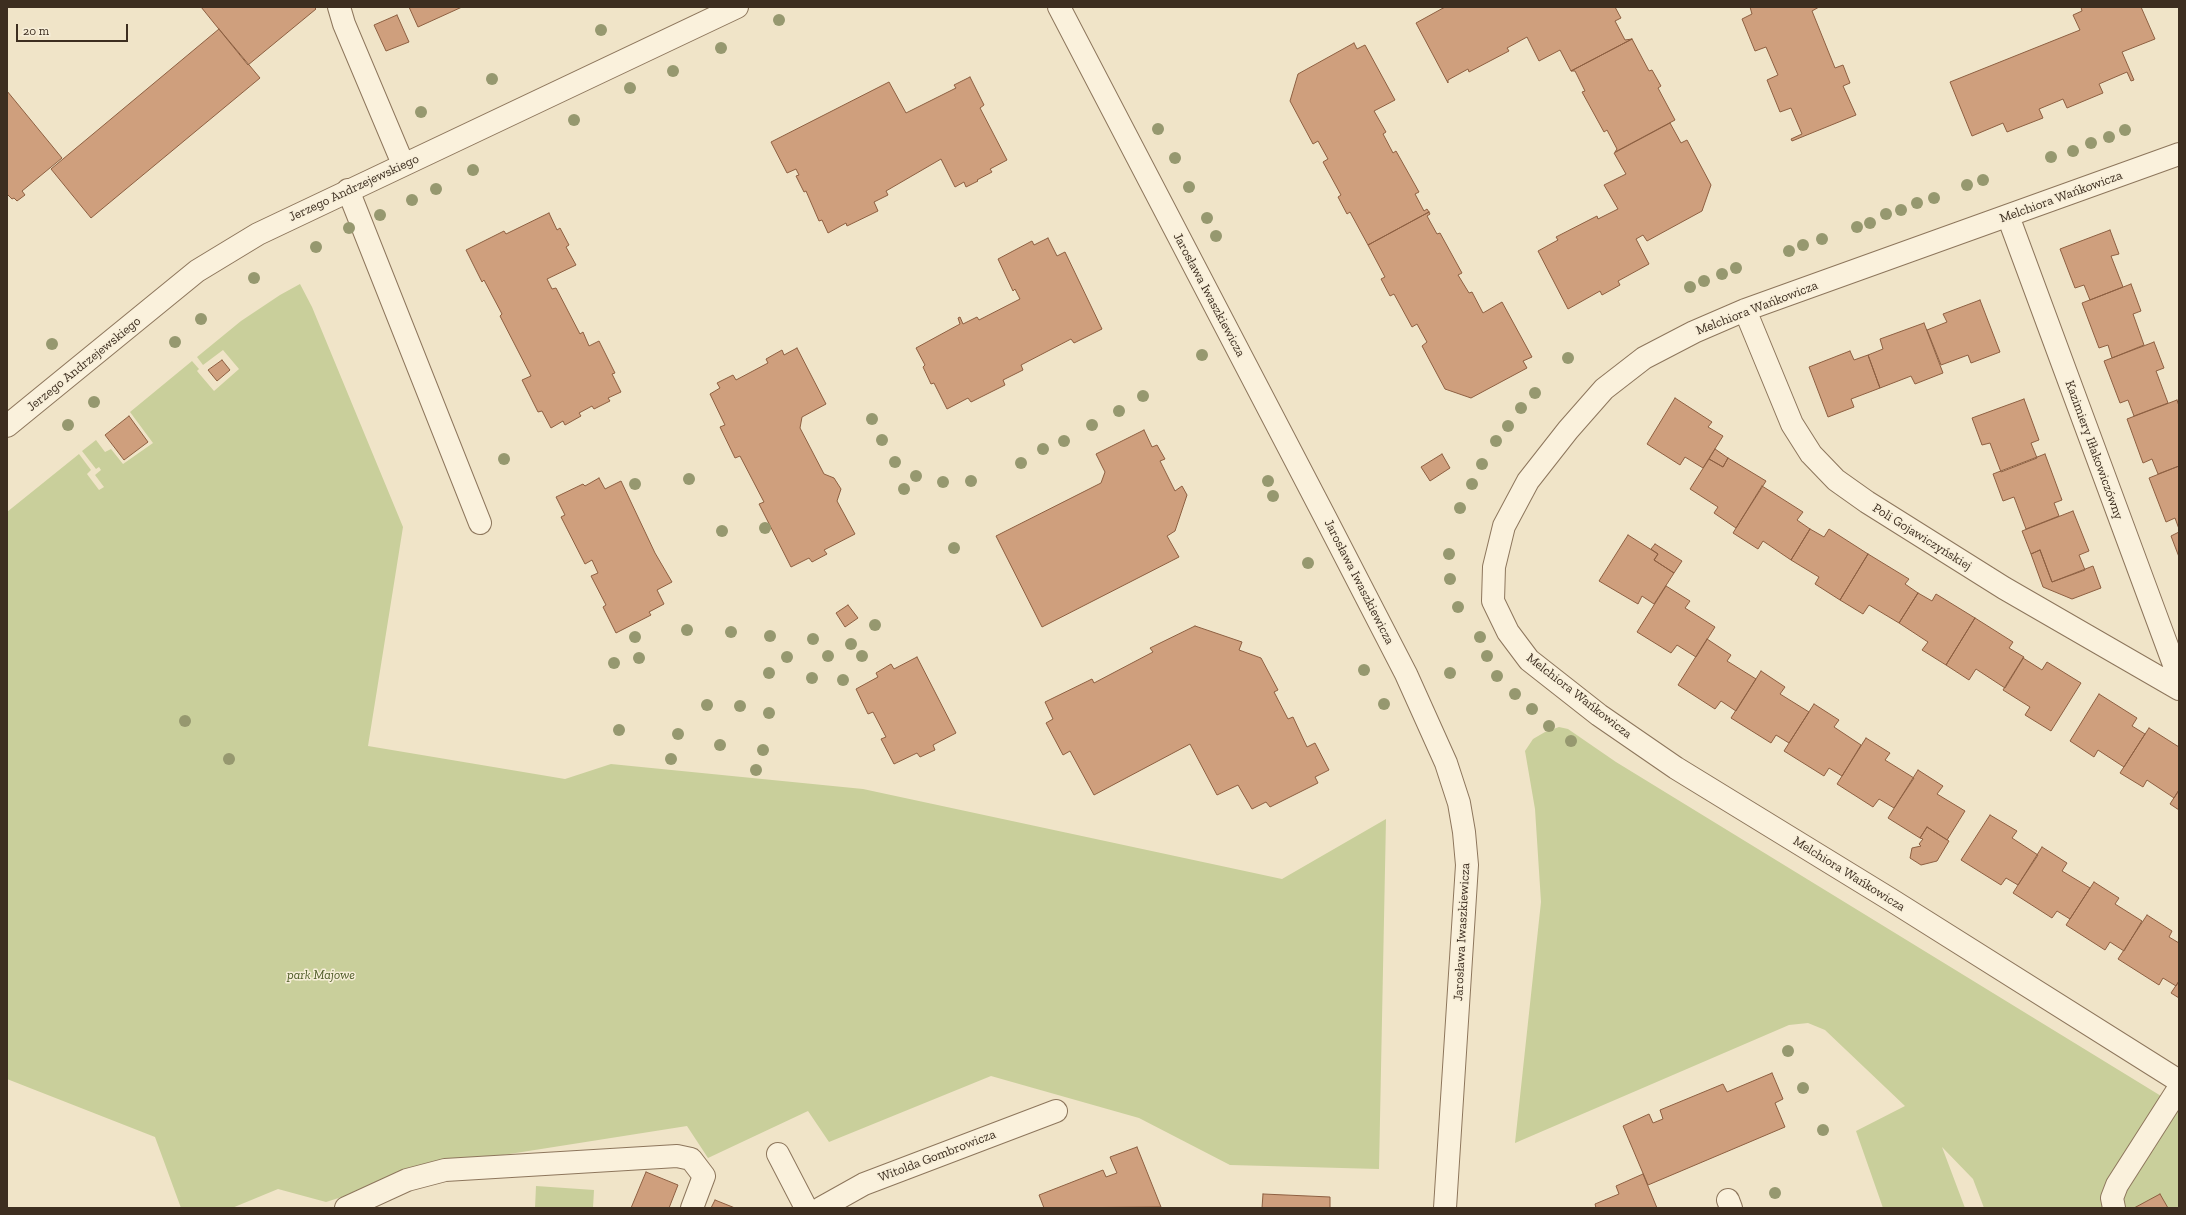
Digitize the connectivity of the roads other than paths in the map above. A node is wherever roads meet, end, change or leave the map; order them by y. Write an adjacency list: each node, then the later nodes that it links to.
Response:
1 (339, 7): 5 (street)
2 (736, 7): 5 (street, Jerzego Andrzejewskiego)
3 (1059, 7): 20 (street, Jarosława Iwaszkiewicza)
4 (2179, 154): 7 (street, Melchiora Wańkowicza)
5 (403, 164): 6 (street, Jerzego Andrzejewskiego)
6 (348, 190): 9 (street, Jerzego Andrzejewskiego); 10 (street)
7 (2008, 216): 8 (street, Melchiora Wańkowicza); 11 (street, Kazimiery Iłłakowiczówny)
8 (1745, 310): 11 (street, Poli Gojawiczyńskiej); 12 (street, Melchiora Wańkowicza)
9 (7, 426)
10 (480, 523)
11 (2174, 686)
12 (2179, 1081)
13 (2179, 1088): 21 (street)
14 (1056, 1112): 19 (street, Witolda Gombrowicza)
15 (778, 1154): 18 (street)
16 (346, 1208): 17 (street)
17 (692, 1208)
18 (806, 1208)
19 (821, 1208)
20 (1445, 1208)
21 (2114, 1208)

